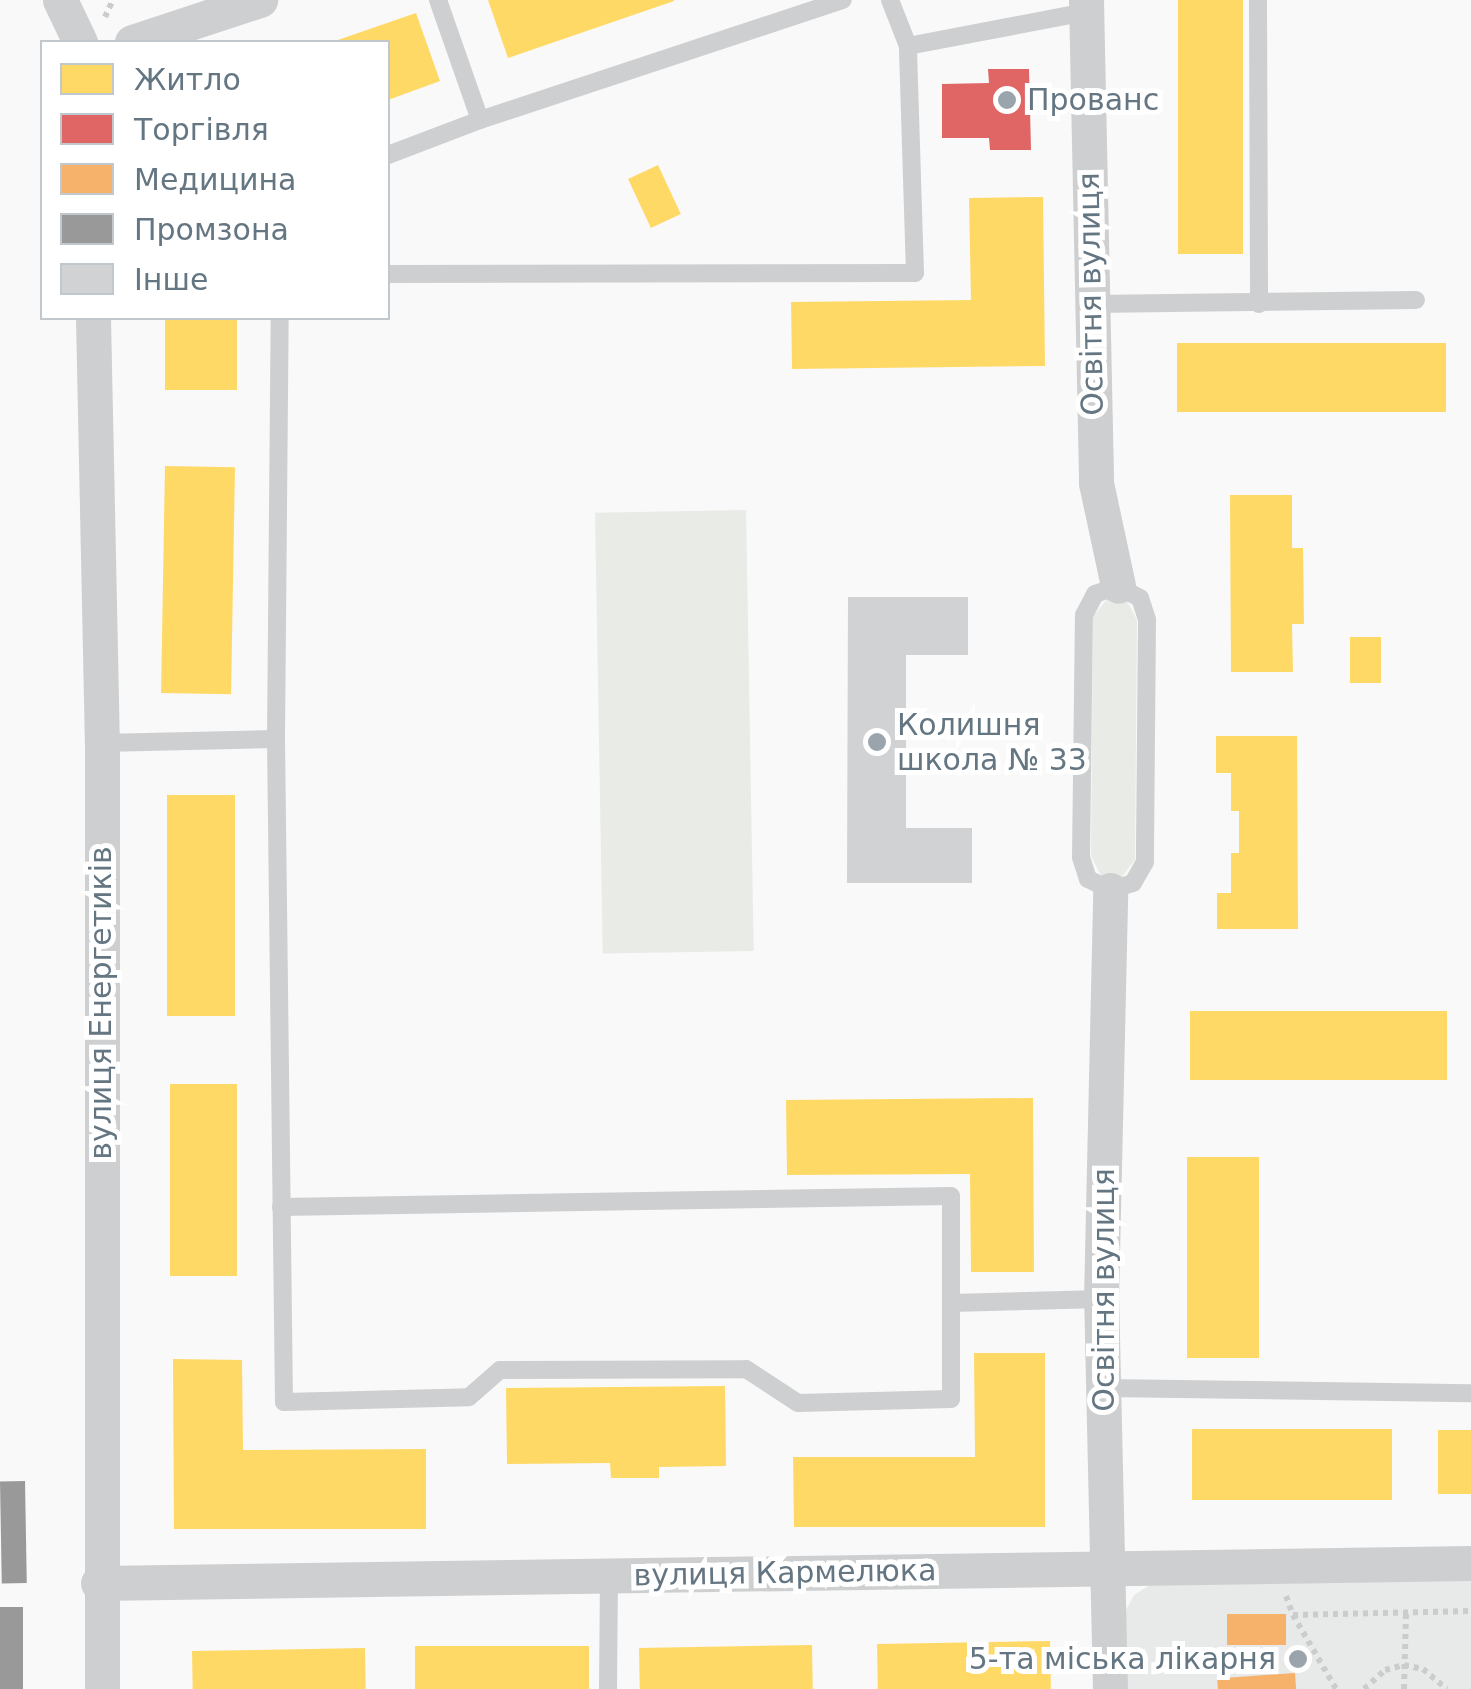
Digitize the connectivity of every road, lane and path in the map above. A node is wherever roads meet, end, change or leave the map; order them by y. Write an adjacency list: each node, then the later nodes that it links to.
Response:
1 (60, 0): 8 (street)
2 (260, 0): 9 (street)
3 (438, 0): 11 (lane)
4 (843, 0): 11 (lane)
5 (890, 0): 10 (lane)
6 (1258, 0): 16 (lane)
7 (1086, 6): 10 (lane); 15 (street, Освітня вулиця)
8 (79, 40)
9 (138, 40)
10 (908, 46): 13 (lane)
11 (480, 120): 12 (lane)
12 (390, 154)
13 (390, 274)
14 (1416, 300): 16 (lane)
15 (1090, 304): 16 (lane); 19 (street, Освітня вулиця)
16 (1260, 304)
17 (93, 320): 21 (street, вулиця Енергетиків)
18 (280, 320): 20 (lane)
19 (1118, 586): 22 (lane); 22 (lane, Освітня вулиця)
20 (276, 740): 21 (lane); 23 (lane)
21 (102, 743): 32 (street, вулиця Енергетиків)
22 (1110, 890): 24 (street, Освітня вулиця)
23 (282, 1208): 25 (lane); 25 (lane)
24 (1102, 1300): 25 (lane); 26 (street, Освітня вулиця)
25 (950, 1303)
26 (1103, 1388): 27 (lane); 30 (street, Освітня вулиця)
27 (1471, 1393)
28 (1471, 1563): 29 (street, вулиця Кармелюка)
29 (1276, 1566): 30 (street, вулиця Кармелюка); 35 (path)
30 (1107, 1568): 31 (street, вулиця Кармелюка); 39 (street, Освітня вулиця)
31 (609, 1576): 32 (street, вулиця Кармелюка); 38 (lane)
32 (98, 1584): 37 (street, вулиця Енергетиків)
33 (1471, 1611): 34 (path)
34 (1406, 1612): 35 (path); 36 (path)
35 (1293, 1615): 40 (path)
36 (1404, 1666): 41 (path); 42 (path); 43 (path)
37 (102, 1689)
38 (608, 1689)
39 (1110, 1689)
40 (1336, 1689)
41 (1364, 1689)
42 (1404, 1689)
43 (1447, 1689)

